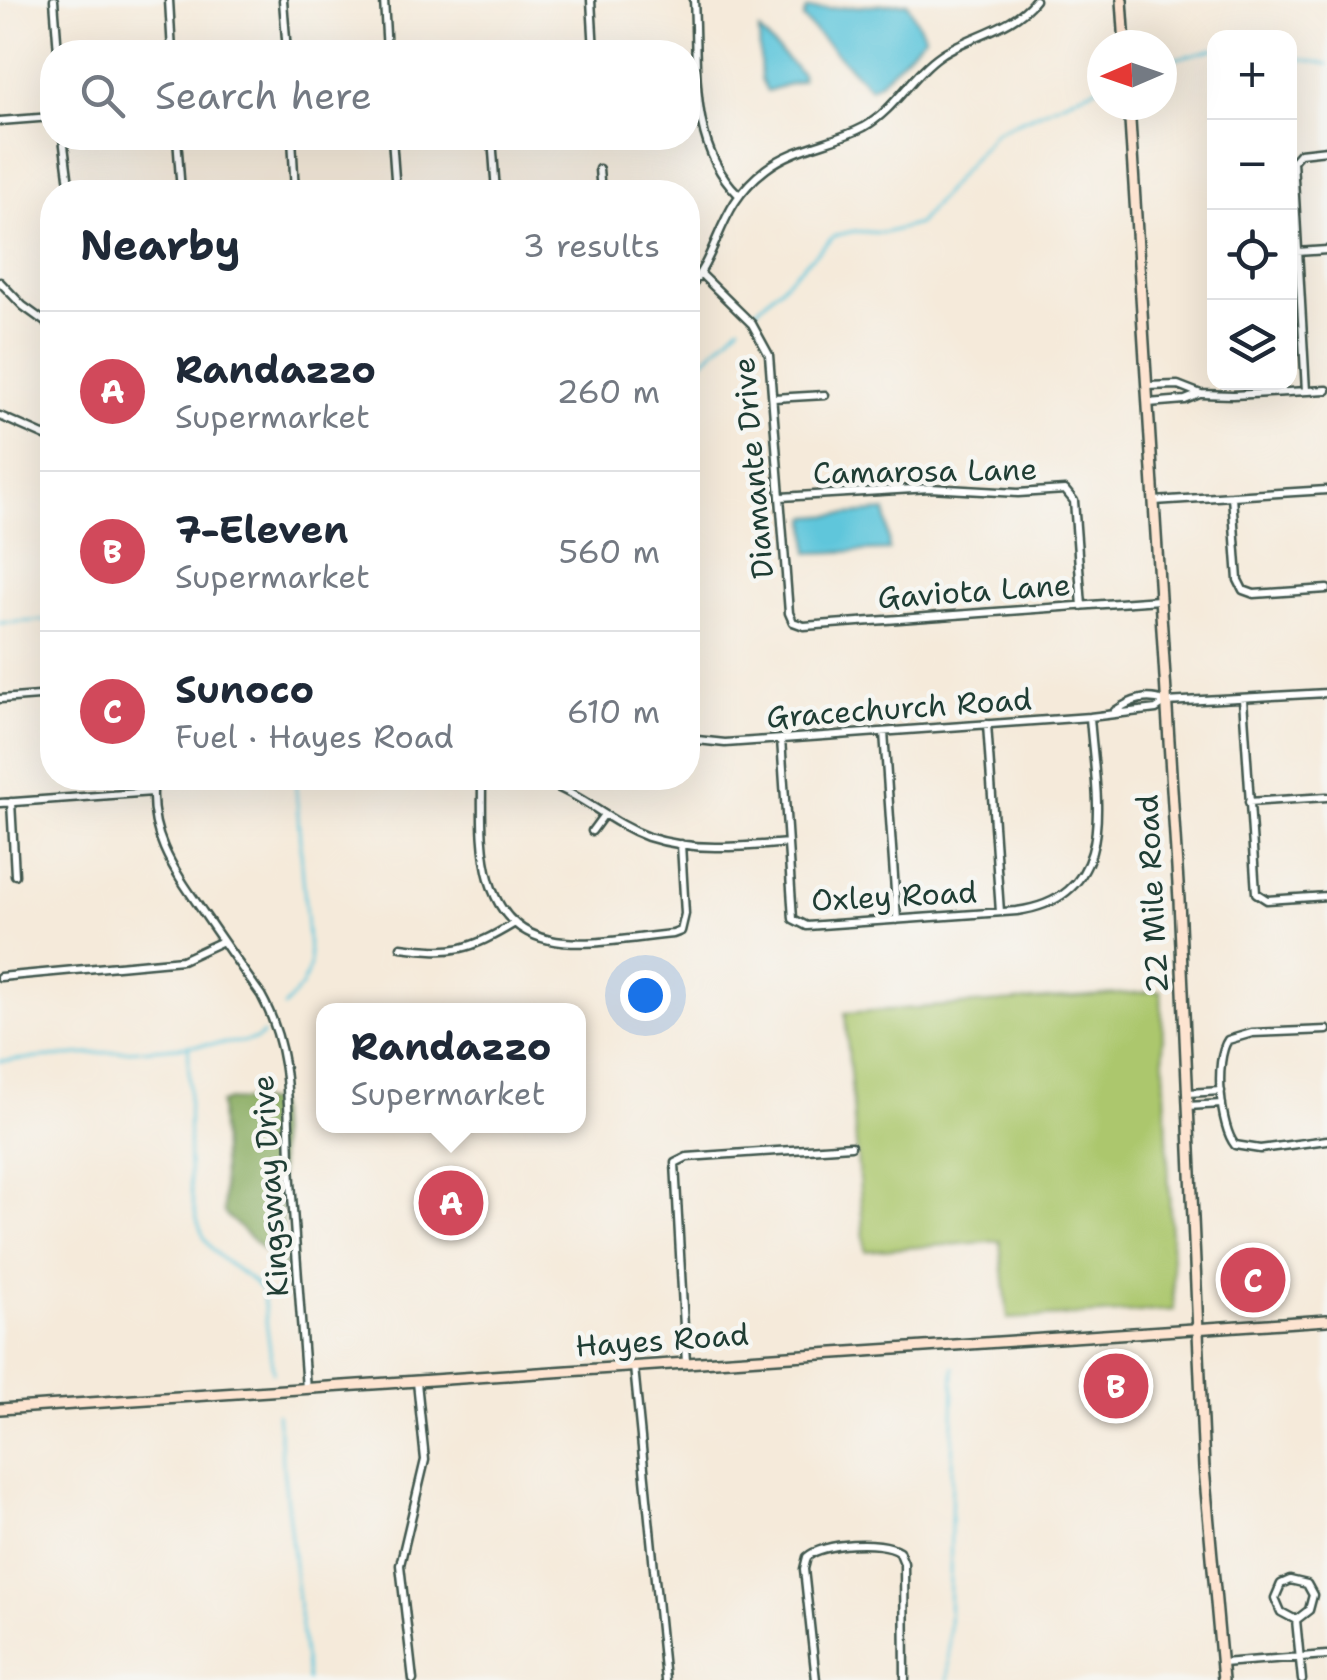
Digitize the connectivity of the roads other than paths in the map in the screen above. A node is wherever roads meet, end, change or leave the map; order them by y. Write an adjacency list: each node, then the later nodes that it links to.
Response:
1 (54, 0): 10 (street)
2 (169, 0): 11 (street)
3 (283, 0): 12 (street)
4 (384, 0): 13 (street)
5 (591, 0): 14 (street)
6 (694, 0): 15 (street)
7 (1122, 0): 9 (street)
8 (1034, 1): 33 (street)
9 (1124, 30)
10 (57, 40)
11 (171, 40)
12 (285, 40)
13 (386, 40)
14 (593, 40)
15 (696, 40)
16 (700, 85): 33 (street)
17 (40, 118): 18 (street)
18 (0, 120)
19 (1129, 120): 40 (street, 22 Mile Road)
20 (64, 150): 27 (street)
21 (178, 150): 28 (street)
22 (293, 150): 29 (street)
23 (393, 150): 30 (street)
24 (493, 150): 31 (street)
25 (1327, 150): 34 (street)
26 (600, 168): 32 (street)
27 (67, 180)
28 (180, 180)
29 (295, 180)
30 (395, 180)
31 (495, 180)
32 (600, 180)
33 (738, 194): 37 (street)
34 (1295, 210)
35 (1327, 250): 36 (street)
36 (1297, 252): 42 (street)
37 (700, 273): 45 (street, Diamante Drive)
38 (0, 282): 39 (street)
39 (40, 318)
40 (1146, 386): 43 (street); 46 (street, 22 Mile Road)
41 (1327, 390): 42 (street)
42 (1306, 391): 43 (street)
43 (1201, 394): 46 (street)
44 (825, 395): 45 (street)
45 (774, 398): 51 (street, Diamante Drive)
46 (1147, 403): 52 (street, 22 Mile Road)
47 (0, 416): 48 (street)
48 (40, 434)
49 (1327, 490): 50 (street)
50 (1232, 496): 52 (street); 53 (street)
51 (781, 497): 55 (street, Camarosa Lane); 56 (street, Diamante Drive)
52 (1152, 502): 54 (street, 22 Mile Road)
53 (1327, 589)
54 (1159, 600): 55 (street, Gaviota Lane); 61 (street, 22 Mile Road)
55 (1082, 606): 56 (street, Gaviota Lane)
56 (793, 622)
57 (1327, 693): 60 (street, Gracechurch Road)
58 (40, 696): 59 (street)
59 (0, 699)
60 (1243, 699): 61 (street, Gracechurch Road); 73 (street)
61 (1166, 702): 62 (street, Gracechurch Road); 88 (street, 22 Mile Road)
62 (1090, 717): 63 (street, Gracechurch Road); 80 (street, Oxley Road)
63 (986, 724): 64 (street, Gracechurch Road); 80 (street)
64 (884, 732): 65 (street, Gracechurch Road); 81 (street)
65 (781, 739): 66 (street, Gracechurch Road); 76 (street)
66 (700, 741)
67 (482, 790): 82 (street)
68 (563, 790): 74 (street)
69 (152, 792): 72 (street); 83 (street, Kingsway Drive)
70 (1327, 796): 73 (street)
71 (0, 802): 72 (street)
72 (11, 802): 78 (street)
73 (1249, 802): 79 (street)
74 (603, 816): 75 (street); 77 (street)
75 (592, 831)
76 (788, 843): 77 (street); 81 (street, Oxley Road)
77 (681, 844): 82 (street)
78 (15, 875)
79 (1327, 896)
80 (1000, 912): 81 (street, Oxley Road)
81 (897, 920)
82 (515, 923): 84 (street)
83 (223, 941): 85 (street); 98 (street, Kingsway Drive)
84 (402, 946)
85 (0, 977)
86 (1327, 1030): 87 (street)
87 (1221, 1091): 88 (street); 89 (street)
88 (1188, 1093): 90 (street, 22 Mile Road)
89 (1222, 1104): 90 (street); 91 (street)
90 (1188, 1106): 94 (street, 22 Mile Road)
91 (1327, 1140)
92 (851, 1146): 95 (street)
93 (1327, 1320): 94 (street, Hayes Road)
94 (1197, 1328): 95 (street, Hayes Road); 103 (street, 22 Mile Road)
95 (686, 1363): 96 (street, Hayes Road)
96 (634, 1367): 97 (street, Hayes Road); 105 (street)
97 (417, 1382): 98 (street, Hayes Road); 104 (street)
98 (306, 1389): 99 (street, Hayes Road)
99 (0, 1409)
100 (1296, 1620): 100 (street); 102 (street)
101 (1327, 1655): 102 (street)
102 (1300, 1659): 103 (street); 109 (street)
103 (1222, 1663): 108 (street, 22 Mile Road)
104 (412, 1680)
105 (665, 1680)
106 (816, 1680): 107 (street)
107 (905, 1680)
108 (1224, 1680)
109 (1302, 1680)

